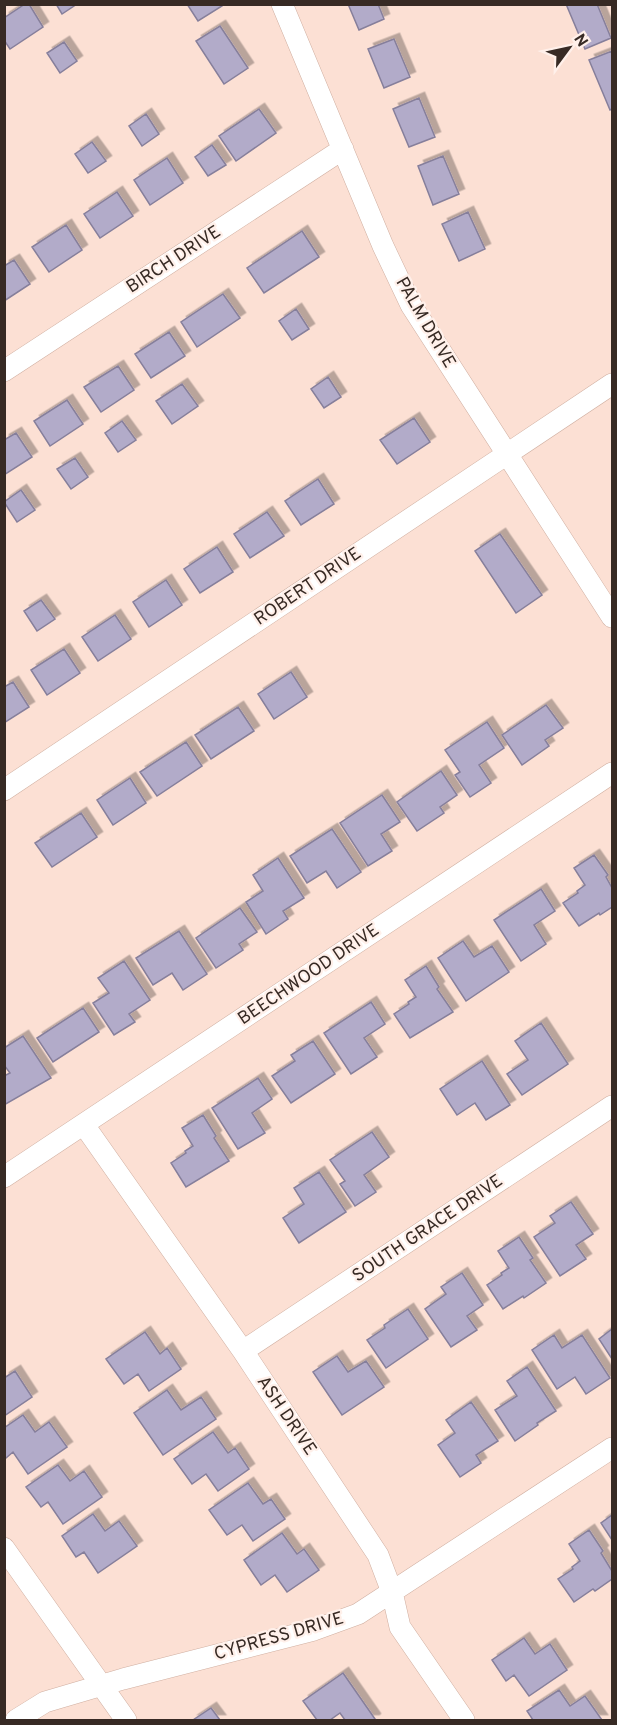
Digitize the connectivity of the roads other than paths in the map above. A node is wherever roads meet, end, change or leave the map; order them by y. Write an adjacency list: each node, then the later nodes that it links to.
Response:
1 (282, 4): 2 (street, PALM DRIVE)
2 (343, 149): 3 (street, BIRCH DRIVE); 5 (street, PALM DRIVE)
3 (4, 371)
4 (612, 384): 5 (street, ROBERT DRIVE)
5 (507, 454): 6 (street, PALM DRIVE); 8 (street, ROBERT DRIVE)
6 (612, 617)
7 (612, 773): 10 (street, BEECHWOOD DRIVE)
8 (4, 790)
9 (612, 1106): 12 (street, SOUTH GRACE DRIVE)
10 (84, 1125): 11 (street, BEECHWOOD DRIVE); 12 (street, ASH DRIVE)
11 (4, 1177)
12 (243, 1351): 15 (street, ASH DRIVE)
13 (612, 1448): 15 (street, CYPRESS DRIVE)
14 (4, 1548): 16 (street)
15 (392, 1592): 16 (street, CYPRESS DRIVE); 19 (street, ASH DRIVE)
16 (102, 1685): 17 (street, CYPRESS DRIVE); 18 (street)
17 (16, 1720)
18 (126, 1720)
19 (464, 1720)

